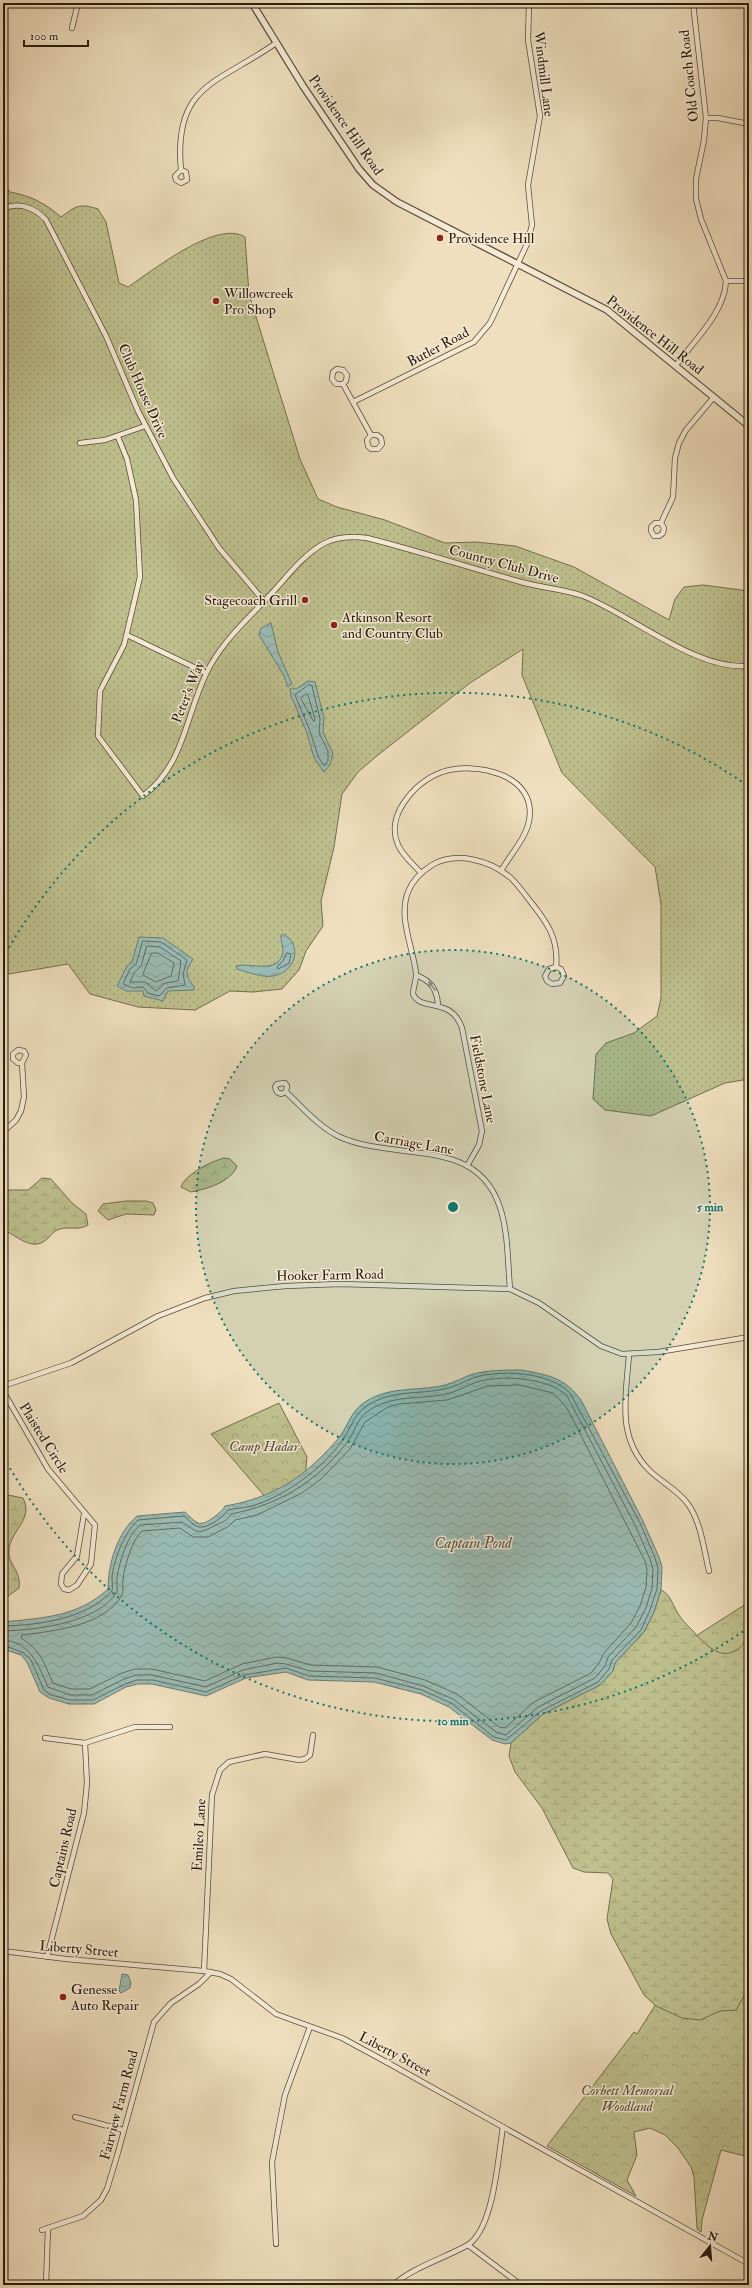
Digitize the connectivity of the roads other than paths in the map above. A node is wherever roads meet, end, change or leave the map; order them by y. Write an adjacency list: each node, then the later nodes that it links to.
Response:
1 (78, 3): 5 (street)
2 (252, 3): 6 (street, Providence Hill Road)
3 (529, 3): 11 (street, Windmill Lane)
4 (693, 3): 7 (street, Old Coach Road)
5 (72, 28)
6 (276, 43): 9 (street); 11 (street, Providence Hill Road)
7 (706, 118): 8 (street); 12 (street, Old Coach Road)
8 (749, 124)
9 (181, 170)
10 (3, 209): 18 (street, Club House Drive)
11 (518, 263): 14 (street, Providence Hill Road); 17 (street, Butler Road)
12 (726, 281): 13 (street); 14 (street)
13 (749, 281)
14 (676, 365): 16 (street, Providence Hill Road)
15 (343, 384): 17 (street)
16 (714, 397): 19 (street, Providence Hill Road); 23 (street)
17 (353, 402): 20 (street)
18 (145, 426): 21 (street); 24 (street, Club House Drive)
19 (749, 426)
20 (371, 435)
21 (118, 437): 22 (street); 25 (street)
22 (80, 443)
23 (661, 523)
24 (264, 601): 26 (street, Country Club Drive); 27 (street, Peter's Way)
25 (127, 636): 27 (street); 27 (street, Peter's Way)
26 (749, 666)
27 (206, 674)
28 (501, 870): 29 (street, Fieldstone Lane); 29 (street); 30 (street, Fieldstone Lane)
29 (421, 873): 31 (street, Fieldstone Lane)
30 (556, 966): 30 (street, Fieldstone Lane)
31 (416, 975): 32 (street, one-way to 31); 32 (street, Fieldstone Lane)
32 (438, 1005): 36 (street, Fieldstone Lane)
33 (22, 1063): 35 (street)
34 (286, 1092): 36 (street, Carriage Lane)
35 (3, 1132)
36 (467, 1166): 37 (street, Carriage Lane)
37 (510, 1289): 39 (street, Hooker Farm Road); 40 (street, Hooker Farm Road)
38 (749, 1337): 39 (street, Hooker Farm Road)
39 (629, 1355): 43 (street)
40 (3, 1386)
41 (3, 1390): 42 (street, Plaisted Circle)
42 (84, 1514): 42 (street, Plaisted Circle)
43 (709, 1571)
44 (170, 1727): 47 (street)
45 (313, 1735): 50 (street, Emileo Lane)
46 (45, 1738): 47 (street)
47 (86, 1743): 49 (street, Captains Road)
48 (3, 1951): 49 (street, Liberty Street)
49 (47, 1957): 50 (street, Liberty Street)
50 (204, 1971): 51 (street, Liberty Street)
51 (211, 1972): 52 (street, Liberty Street); 55 (street, Fairview Farm Road)
52 (310, 2027): 54 (street, Liberty Street); 58 (street)
53 (75, 2117): 55 (street)
54 (503, 2127): 59 (street); 60 (street, Liberty Street)
55 (123, 2130): 56 (street, Fairview Farm Road)
56 (48, 2228): 57 (street, Fairview Farm Road); 61 (street)
57 (42, 2230)
58 (276, 2244)
59 (468, 2245): 62 (street); 63 (street)
60 (749, 2264)
61 (46, 2285)
62 (393, 2285)
63 (521, 2285)

